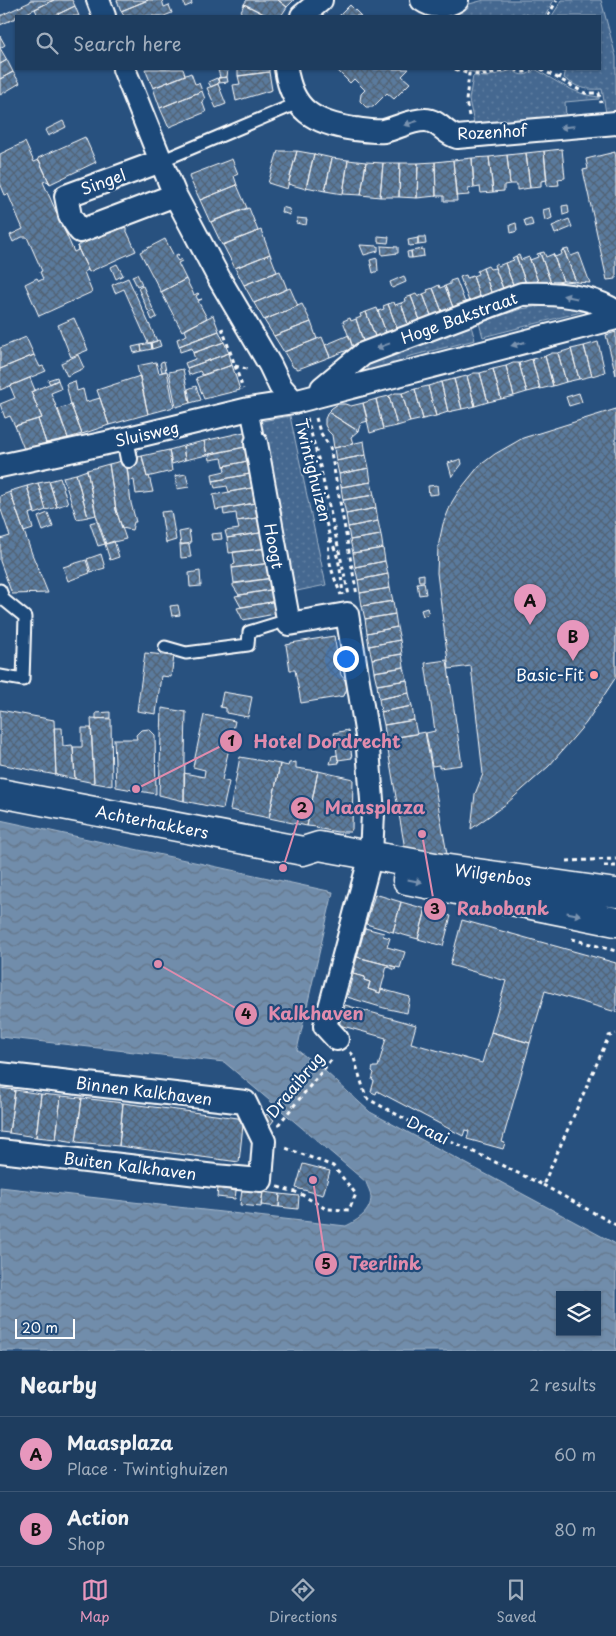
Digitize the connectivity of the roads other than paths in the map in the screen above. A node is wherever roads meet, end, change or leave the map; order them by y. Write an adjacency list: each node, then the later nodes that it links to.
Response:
1 (98, 0): 5 (street)
2 (321, 0): 6 (street)
3 (422, 0): 4 (street)
4 (457, 0)
5 (104, 15)
6 (303, 15)
7 (124, 70): 11 (street)
8 (286, 70): 9 (street, Rozenhof)
9 (298, 103): 10 (street, Rozenhof, one-way to 9); 11 (lane)
10 (611, 123)
11 (161, 161): 12 (street); 12 (street, Singel)
12 (175, 195): 15 (street)
13 (616, 312): 15 (street, Hoge Bakstraat, one-way to 15)
14 (616, 318): 15 (street, one-way to 15)
15 (306, 403): 16 (street, Sluisweg)
16 (249, 409): 17 (street, Hoogt); 18 (street, Sluisweg)
17 (256, 443): 20 (street, Hoogt)
18 (0, 466)
19 (0, 590): 22 (lane)
20 (288, 620): 21 (lane); 24 (street)
21 (165, 647)
22 (0, 676)
23 (0, 793): 24 (street, Achterhakkers)
24 (369, 863): 25 (street, Wilgenbos); 26 (street, Wilgenbos, one-way to 26); 27 (street)
25 (616, 892)
26 (616, 922)
27 (341, 1047)
28 (0, 1074): 30 (street, Binnen Kalkhaven)
29 (0, 1151): 30 (street, Buiten Kalkhaven)
30 (261, 1180)

